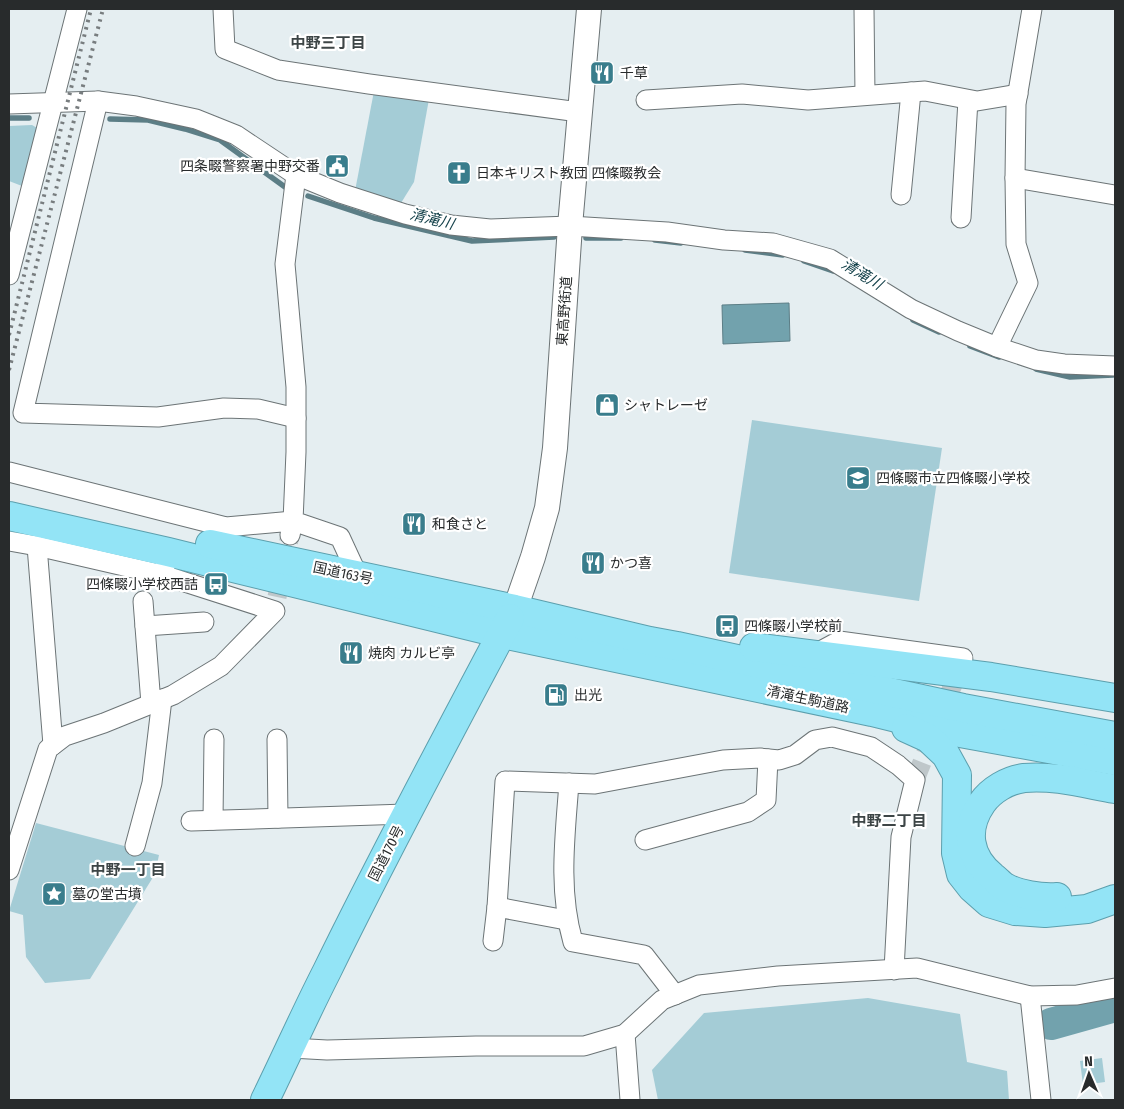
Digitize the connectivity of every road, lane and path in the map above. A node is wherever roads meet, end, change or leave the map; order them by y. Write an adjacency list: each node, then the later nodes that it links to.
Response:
1 (77, 9): 12 (street)
2 (223, 9): 14 (street)
3 (589, 9): 14 (street, 東高野街道)
4 (864, 9): 8 (street)
5 (1032, 9): 7 (street)
6 (911, 92): 8 (street); 10 (street); 17 (street)
7 (1018, 94): 10 (street); 16 (street)
8 (865, 96): 9 (street)
9 (646, 100)
10 (968, 100): 19 (street)
11 (98, 101): 12 (street); 15 (street); 24 (street)
12 (53, 102): 13 (street); 21 (street)
13 (9, 104)
14 (579, 112): 20 (street, 東高野街道)
15 (296, 175): 20 (street); 24 (street)
16 (1015, 178): 18 (street); 22 (street)
17 (901, 195)
18 (1115, 195)
19 (961, 218)
20 (570, 226): 22 (street); 34 (street, 東高野街道)
21 (9, 275)
22 (997, 347): 23 (street)
23 (1115, 366)
24 (296, 418): 28 (street)
25 (9, 472): 28 (street)
26 (9, 500): 32 (highway, 国道163号)
27 (9, 516): 31 (highway, 国道163号)
28 (291, 528): 32 (street)
29 (9, 541): 30 (street)
30 (37, 546): 31 (street); 47 (street)
31 (165, 564): 37 (highway, 国道163号); 42 (street)
32 (358, 576): 34 (highway, 国道163号)
33 (143, 601): 36 (street)
34 (515, 609): 37 (highway, 国道170号); 38 (highway, 国道163号)
35 (204, 622): 36 (street)
36 (145, 626): 42 (street)
37 (502, 634): 43 (highway, 清滝生駒道路); 52 (highway, 国道170号)
38 (677, 646): 39 (highway); 44 (highway, 清滝生駒道路)
39 (815, 654): 40 (street); 41 (highway)
40 (963, 658)
41 (1115, 698)
42 (156, 702): 47 (street); 57 (street)
43 (872, 712): 49 (highway, 清滝生駒道路); 60 (highway)
44 (1115, 736)
45 (277, 739): 53 (street)
46 (214, 740): 55 (street)
47 (53, 745): 58 (street)
48 (768, 759): 50 (street); 56 (street); 64 (street)
49 (1115, 761)
50 (570, 783): 61 (street); 62 (street)
51 (1115, 790): 59 (highway)
52 (406, 814): 53 (street); 69 (highway, 国道170号)
53 (278, 818): 55 (street)
54 (191, 820): 55 (street)
55 (214, 820)
56 (645, 840)
57 (135, 846)
58 (9, 870)
59 (1115, 893)
60 (1115, 900)
61 (497, 907): 62 (street); 63 (street)
62 (566, 920): 66 (street)
63 (493, 941)
64 (894, 970): 66 (street); 67 (street)
65 (1115, 988): 67 (street)
66 (675, 995): 68 (street)
67 (1030, 996): 72 (street)
68 (624, 1034): 69 (street); 71 (street)
69 (291, 1048): 70 (highway, 国道170号)
70 (265, 1100)
71 (630, 1100)
72 (1041, 1100)

